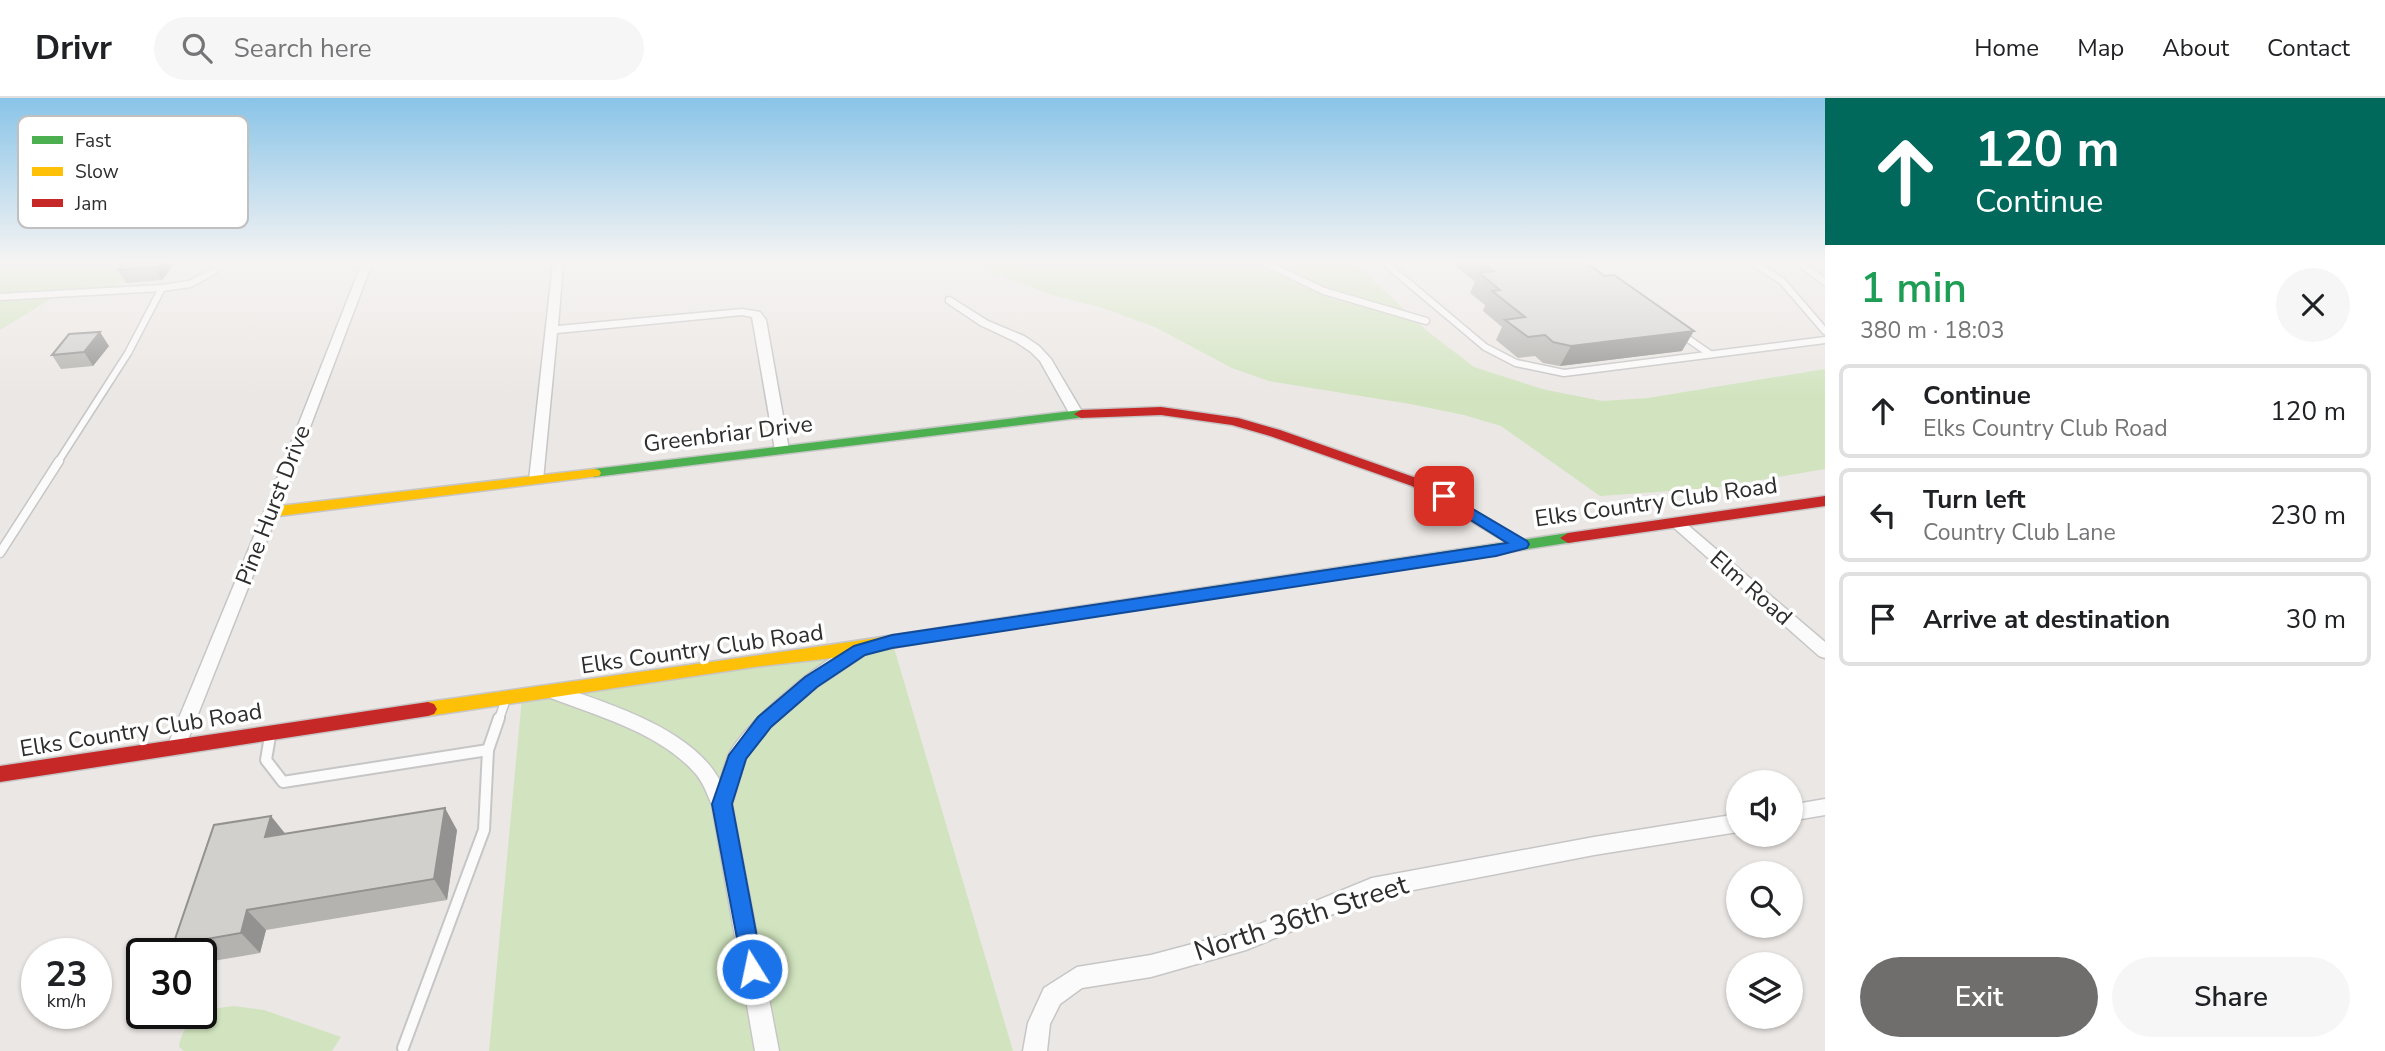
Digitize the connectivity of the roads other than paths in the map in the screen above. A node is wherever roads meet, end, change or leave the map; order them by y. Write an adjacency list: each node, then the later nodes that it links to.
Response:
1 (152, 307): 21 (lane)
2 (350, 307): 18 (street, Pine Hurst Drive)
3 (553, 307): 9 (street)
4 (961, 307): 14 (street)
5 (1380, 307): 8 (lane)
6 (1438, 307): 13 (lane)
7 (1805, 307): 11 (lane)
8 (1426, 321)
9 (551, 330): 15 (street); 16 (street)
10 (1676, 330): 13 (lane)
11 (1825, 331)
12 (1825, 340): 13 (lane)
13 (1710, 354)
14 (1077, 415): 15 (street, Greenbriar Drive); 20 (street, Greenbriar Drive)
15 (782, 450): 16 (street, Greenbriar Drive)
16 (536, 480): 18 (street, Greenbriar Drive)
17 (1825, 501): 19 (street, Elks Country Club Road)
18 (271, 512): 27 (street, Pine Hurst Drive)
19 (1678, 524): 20 (street, Elks Country Club Road); 23 (street, Elm Road)
20 (1521, 544): 22 (street, Elks Country Club Road)
21 (0, 553)
22 (860, 650): 24 (street, Elks Country Club Road); 30 (street)
23 (1825, 652)
24 (557, 693): 25 (street, Elks Country Club Road); 30 (street)
25 (506, 699): 26 (street, Elks Country Club Road); 28 (lane)
26 (270, 733): 27 (street, Elks Country Club Road); 28 (lane)
27 (176, 747): 29 (street, Elks Country Club Road)
28 (488, 750): 34 (lane)
29 (0, 774)
30 (722, 804): 35 (street)
31 (1825, 807): 32 (street)
32 (1803, 811)
33 (1726, 825): 36 (street, North 36th Street)
34 (403, 1048)
35 (766, 1051)
36 (1035, 1051)

